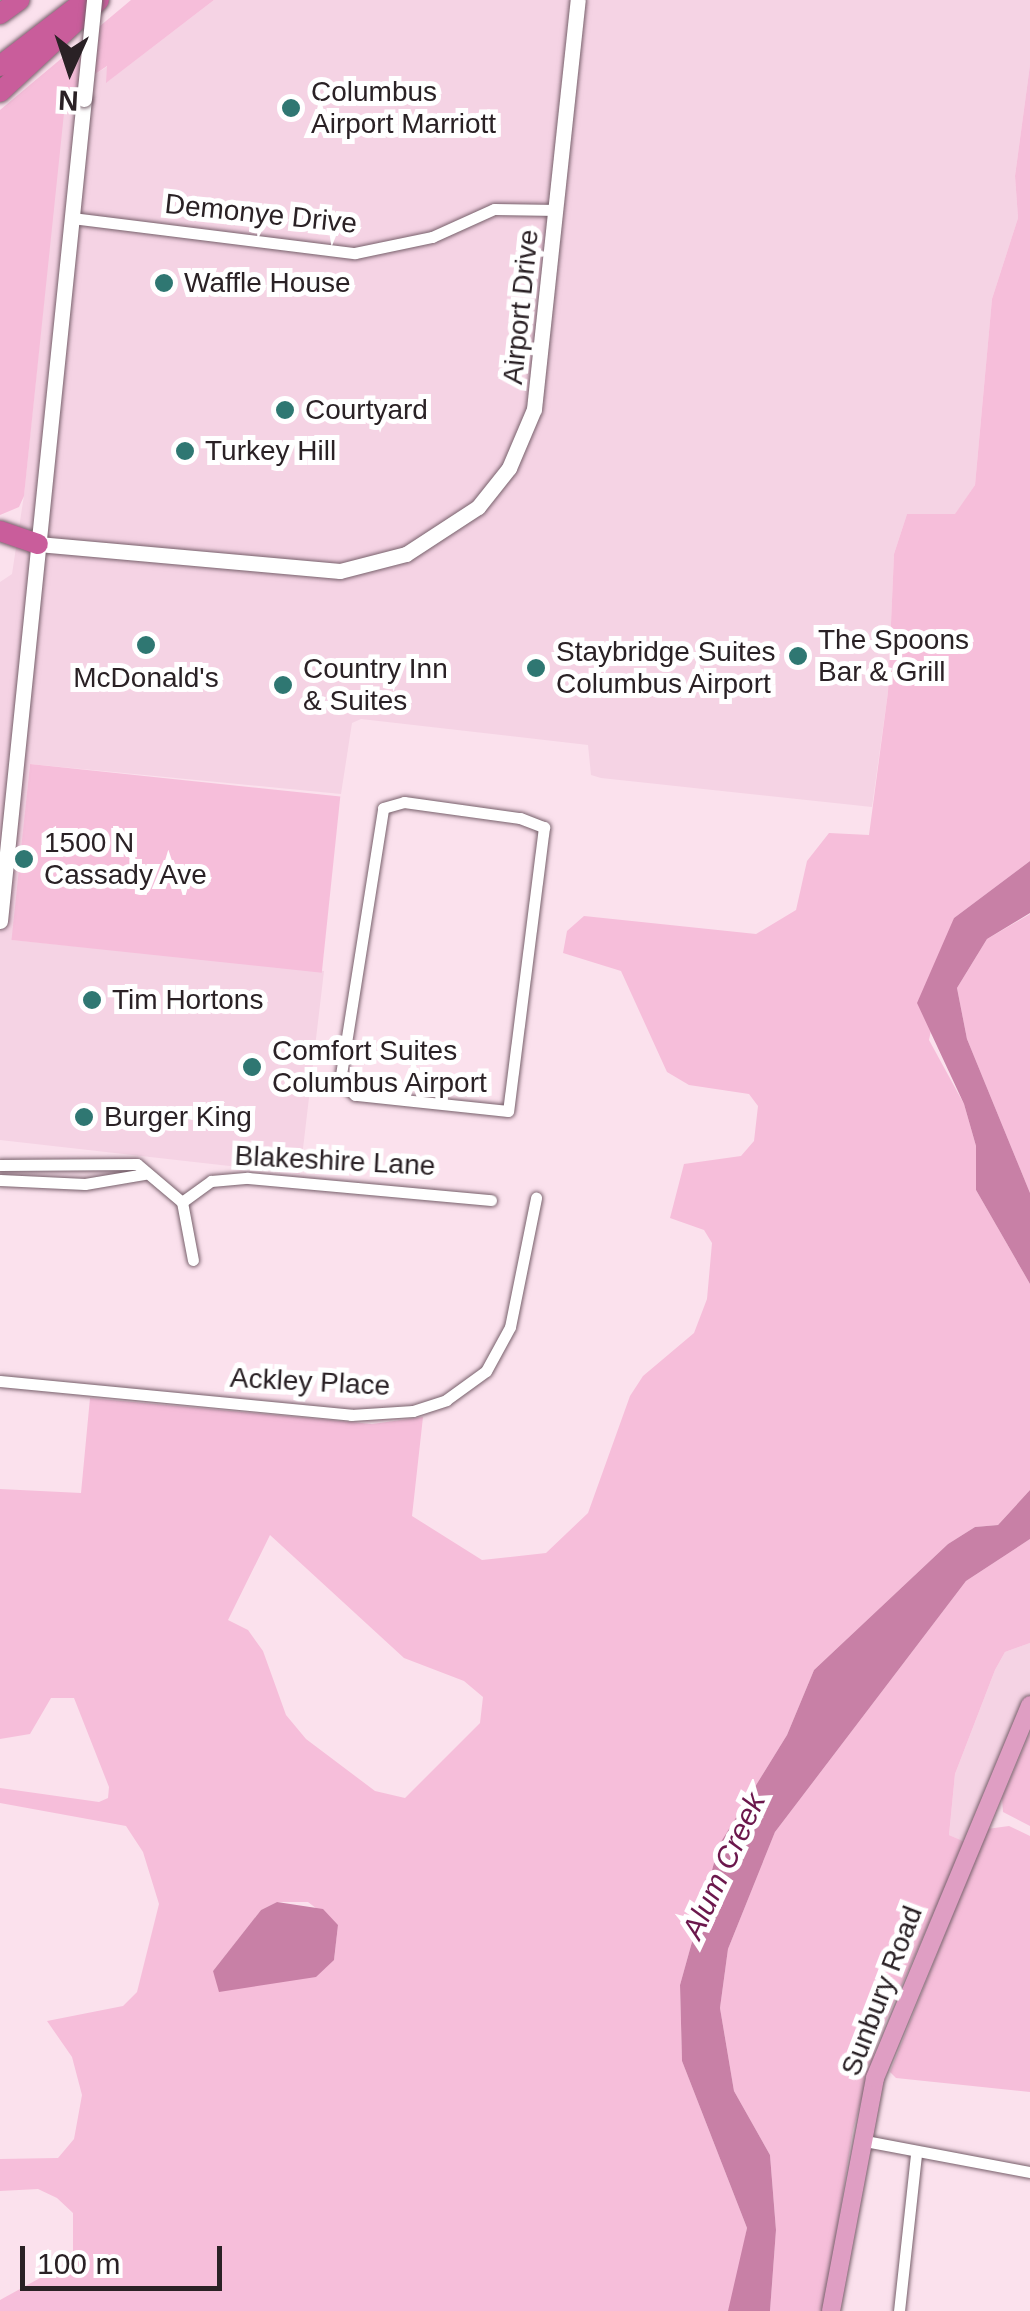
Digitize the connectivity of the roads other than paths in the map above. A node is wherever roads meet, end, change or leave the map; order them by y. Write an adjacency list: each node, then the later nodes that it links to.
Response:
1 (19, 0): 5 (highway)
2 (86, 0): 6 (highway)
3 (97, 0): 7 (highway); 9 (main road, bridge)
4 (578, 0): 8 (main road, Airport Drive)
5 (0, 14)
6 (0, 66)
7 (0, 92)
8 (557, 210): 9 (street, Demonye Drive); 11 (main road, Airport Drive)
9 (72, 218): 11 (main road)
10 (0, 531): 11 (highway)
11 (38, 544): 12 (highway); 13 (main road)
12 (0, 546)
13 (6, 814): 14 (main road)
14 (0, 921)
15 (424, 1105): 15 (street)
16 (0, 1165): 17 (street)
17 (145, 1174): 18 (street); 21 (street)
18 (0, 1180)
19 (536, 1198): 23 (street, Ackley Place)
20 (491, 1200): 21 (street, Blakeshire Lane)
21 (182, 1202): 22 (street)
22 (193, 1260)
23 (0, 1381)
24 (1030, 1704): 25 (main road, Sunbury Road)
25 (860, 2140): 26 (street); 28 (main road, Sunbury Road)
26 (916, 2155): 27 (street); 29 (street)
27 (1030, 2172)
28 (831, 2311)
29 (900, 2311)

